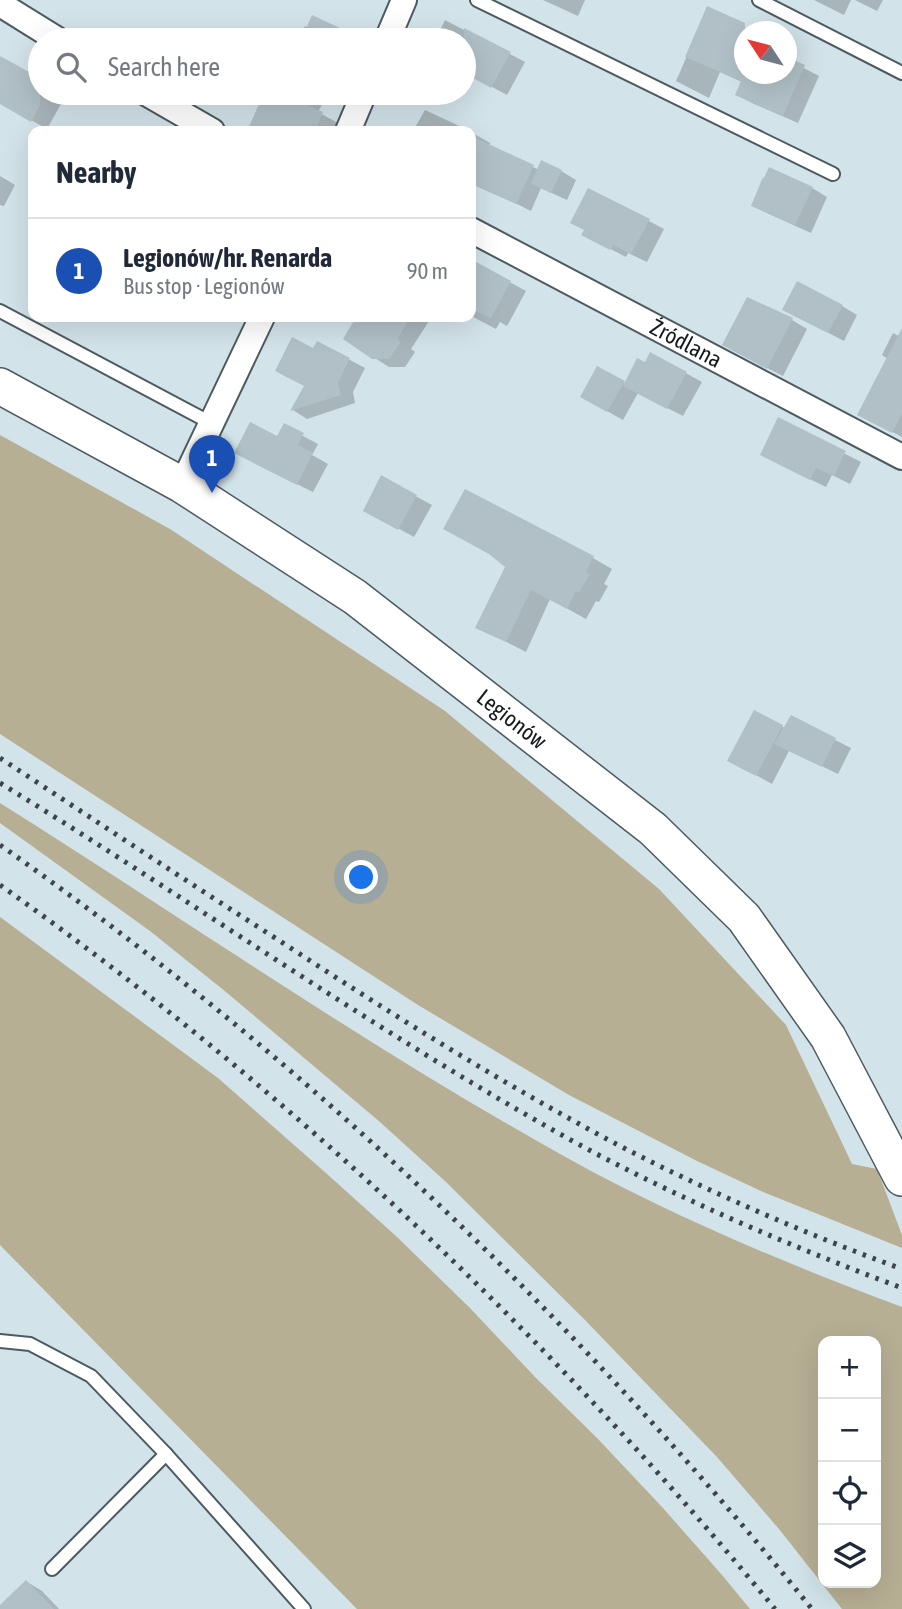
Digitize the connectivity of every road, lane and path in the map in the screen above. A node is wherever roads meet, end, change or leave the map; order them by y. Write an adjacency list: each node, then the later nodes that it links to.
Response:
1 (404, 0): 6 (street)
2 (477, 0): 12 (lane)
3 (759, 0): 7 (lane)
4 (0, 4): 5 (street)
5 (39, 28)
6 (392, 28)
7 (902, 73)
8 (167, 105): 10 (street)
9 (359, 105): 11 (street)
10 (203, 126)
11 (350, 126)
12 (833, 174)
13 (476, 233): 18 (street, Źródlana)
14 (0, 310): 17 (lane)
15 (260, 322): 17 (street)
16 (0, 386): 19 (street, Legionów)
17 (211, 423): 19 (street)
18 (902, 457)
19 (182, 485): 20 (street, Legionów)
20 (899, 1167)
21 (0, 1341): 22 (lane)
22 (166, 1454): 23 (lane); 24 (lane)
23 (52, 1569)
24 (304, 1609)

